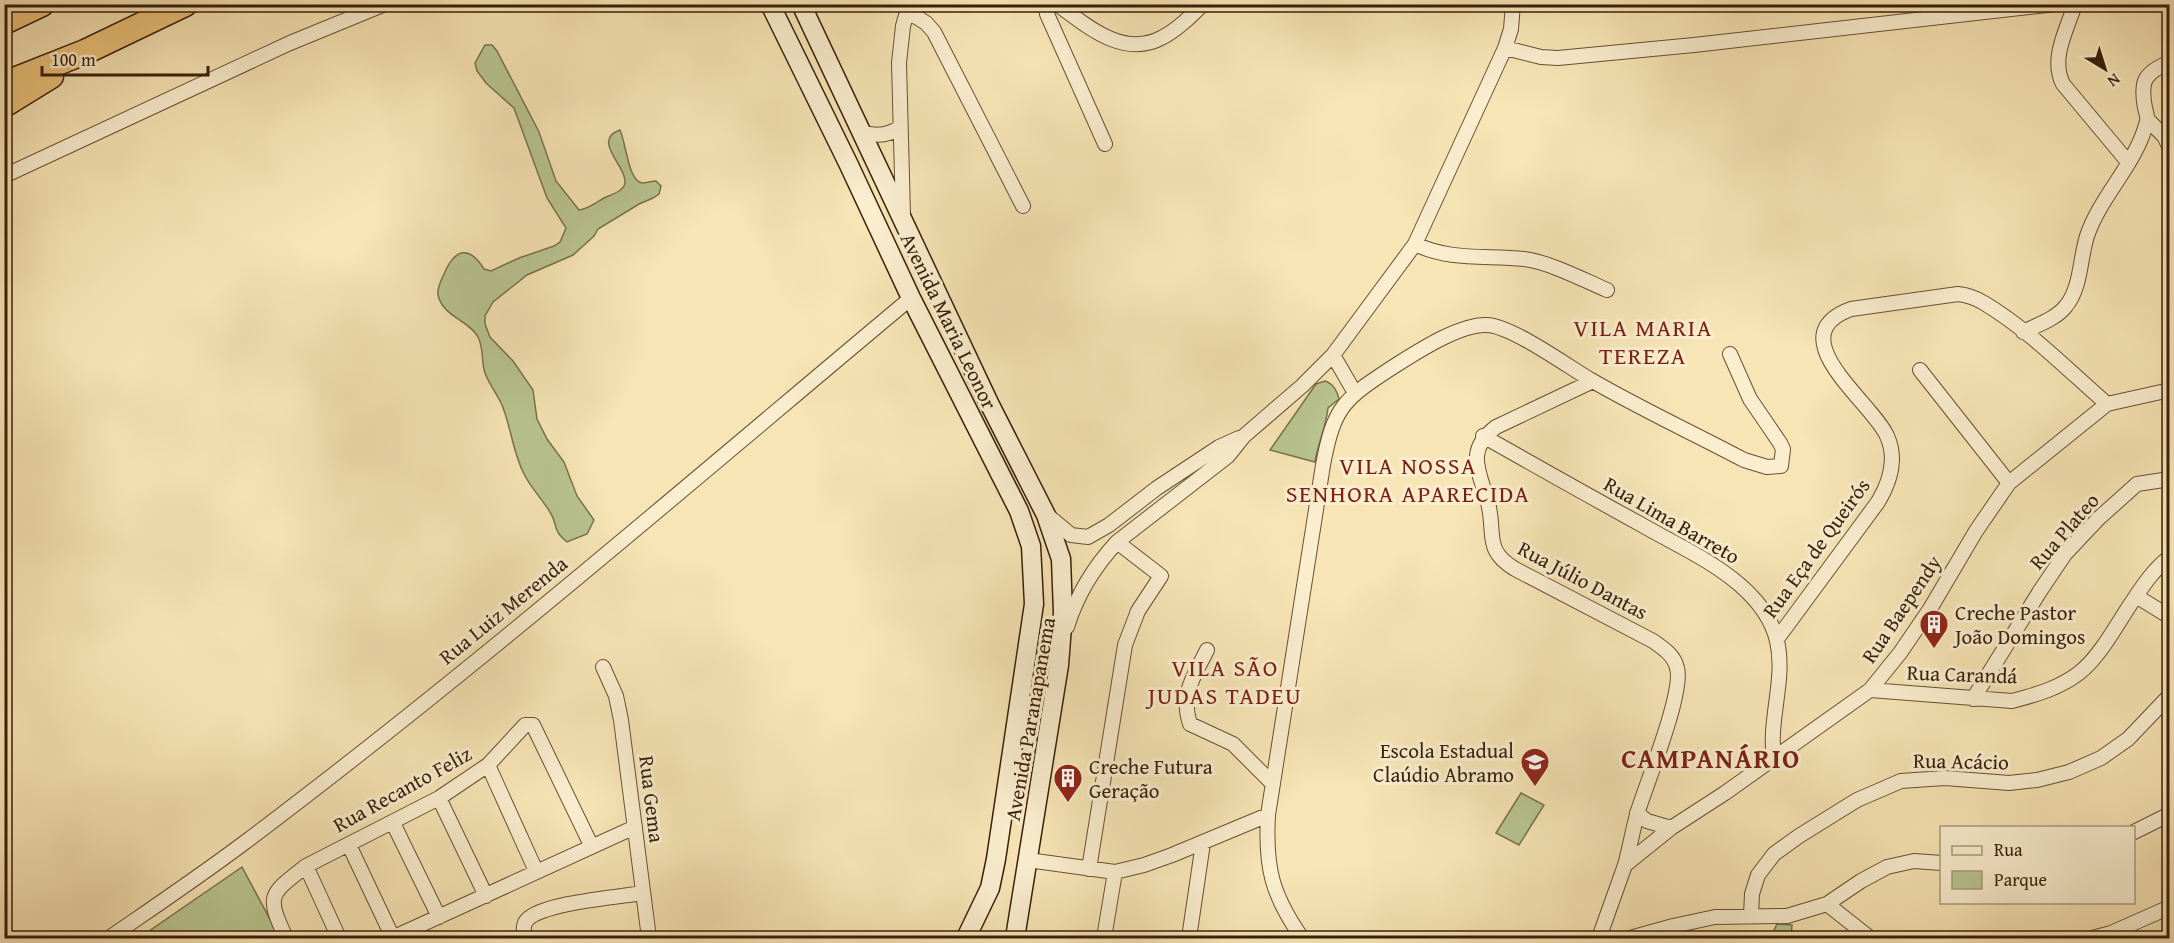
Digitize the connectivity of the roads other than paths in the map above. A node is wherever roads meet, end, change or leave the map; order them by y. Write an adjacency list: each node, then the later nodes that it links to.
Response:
1 (42, 4): 13 (highway)
2 (185, 4): 15 (highway)
3 (385, 4): 25 (street)
4 (770, 4): 30 (street, Avenida Maria Leonor)
5 (801, 4): 21 (street, Avenida Maria Leonor)
6 (1048, 4): 22 (street)
7 (1057, 4): 8 (street)
8 (1203, 4)
9 (1513, 4): 14 (street, Avenida Paranapanema)
10 (2056, 4): 14 (street)
11 (2075, 4): 24 (street)
12 (908, 8): 20 (street); 26 (street)
13 (4, 22)
14 (1505, 48): 28 (street, Avenida Paranapanema)
15 (85, 52): 17 (highway); 18 (highway)
16 (2169, 62): 19 (street)
17 (4, 84)
18 (4, 105)
19 (2148, 120): 23 (street); 24 (street)
20 (900, 127): 21 (street); 27 (street)
21 (860, 132): 27 (street, Avenida Maria Leonor)
22 (1105, 144)
23 (2169, 148)
24 (2128, 162): 31 (street)
25 (4, 176)
26 (1023, 206)
27 (903, 220): 38 (street, Avenida Maria Leonor)
28 (1415, 244): 29 (street); 33 (street, Avenida Paranapanema)
29 (1607, 290)
30 (910, 298): 40 (street, Avenida Maria Leonor); 87 (street, Rua Luiz Merenda)
31 (2023, 332): 39 (street, Rua Eça de Queirós); 50 (street, Rua Eça de Queirós)
32 (1730, 354): 35 (street)
33 (1333, 355): 37 (street); 41 (street, Avenida Paranapanema)
34 (1920, 370): 44 (street)
35 (1593, 381): 37 (street); 42 (street)
36 (2169, 390): 39 (street, Rua Baependy)
37 (1354, 393): 60 (street)
38 (989, 403): 40 (street); 45 (street, Avenida Maria Leonor)
39 (2107, 404): 44 (street, Rua Baependy)
40 (970, 415): 54 (street, Avenida Maria Leonor)
41 (1244, 436): 45 (street, Avenida Paranapanema); 46 (street, Avenida Paranapanema)
42 (1483, 436): 50 (street, Rua Lima Barreto); 62 (street, Rua Júlio Dantas)
43 (2169, 479): 57 (street, Rua Plateo)
44 (2009, 483): 55 (street, Rua Baependy)
45 (1046, 515): 52 (street, Avenida Maria Leonor)
46 (1117, 542): 52 (street, Avenida Paranapanema); 76 (street)
47 (2169, 557): 48 (street, Rua Carandá)
48 (2136, 596): 49 (street); 57 (street, Rua Carandá)
49 (2169, 617)
50 (1777, 639): 58 (street, Rua Lima Barreto)
51 (1207, 650): 60 (street)
52 (1059, 664): 72 (street, Avenida Paranapanema)
53 (603, 667): 66 (street, Rua Gema)
54 (1024, 669): 92 (street, Avenida Paranapanema)
55 (1870, 690): 57 (street, Rua Carandá); 58 (street, Rua Baependy)
56 (2169, 695): 83 (street, Rua Acácio)
57 (1973, 699)
58 (1774, 759): 67 (street, Rua Baependy)
59 (488, 765): 61 (street, Rua Recanto Feliz); 71 (street, Rua Recanto Feliz); 77 (street)
60 (1273, 784): 64 (street)
61 (439, 798): 65 (street, Rua Recanto Feliz); 80 (street)
62 (1637, 813): 67 (street); 74 (street, Rua Júlio Dantas)
63 (2169, 814): 68 (street)
64 (1268, 815): 69 (street); 96 (street)
65 (393, 823): 70 (street, Rua Recanto Feliz); 84 (street)
66 (635, 827): 71 (street); 79 (street, Rua Gema)
67 (1671, 828): 74 (street, Rua Baependy)
68 (2135, 831)
69 (1203, 843): 78 (street); 95 (street)
70 (349, 845): 75 (street, Rua Recanto Feliz); 86 (street)
71 (591, 845): 77 (street)
72 (1028, 860): 76 (street); 93 (street, Avenida Paranapanema)
73 (1940, 862): 81 (street)
74 (1626, 865): 97 (street)
75 (306, 866): 88 (street, Rua Recanto Feliz); 89 (street)
76 (1089, 869): 78 (street)
77 (536, 872): 80 (street)
78 (1115, 872): 94 (street)
79 (643, 893): 90 (street); 91 (street, Rua Gema)
80 (486, 896): 84 (street)
81 (1827, 904): 83 (street); 85 (street)
82 (2169, 907): 99 (street)
83 (1751, 915): 98 (street)
84 (439, 917): 86 (street)
85 (1867, 937)
86 (392, 938)
87 (109, 939)
88 (286, 939)
89 (339, 939)
90 (525, 939)
91 (649, 939)
92 (966, 939)
93 (1016, 939)
94 (1104, 939)
95 (1190, 939)
96 (1302, 939)
97 (1599, 939)
98 (1629, 939)
99 (2092, 939)

